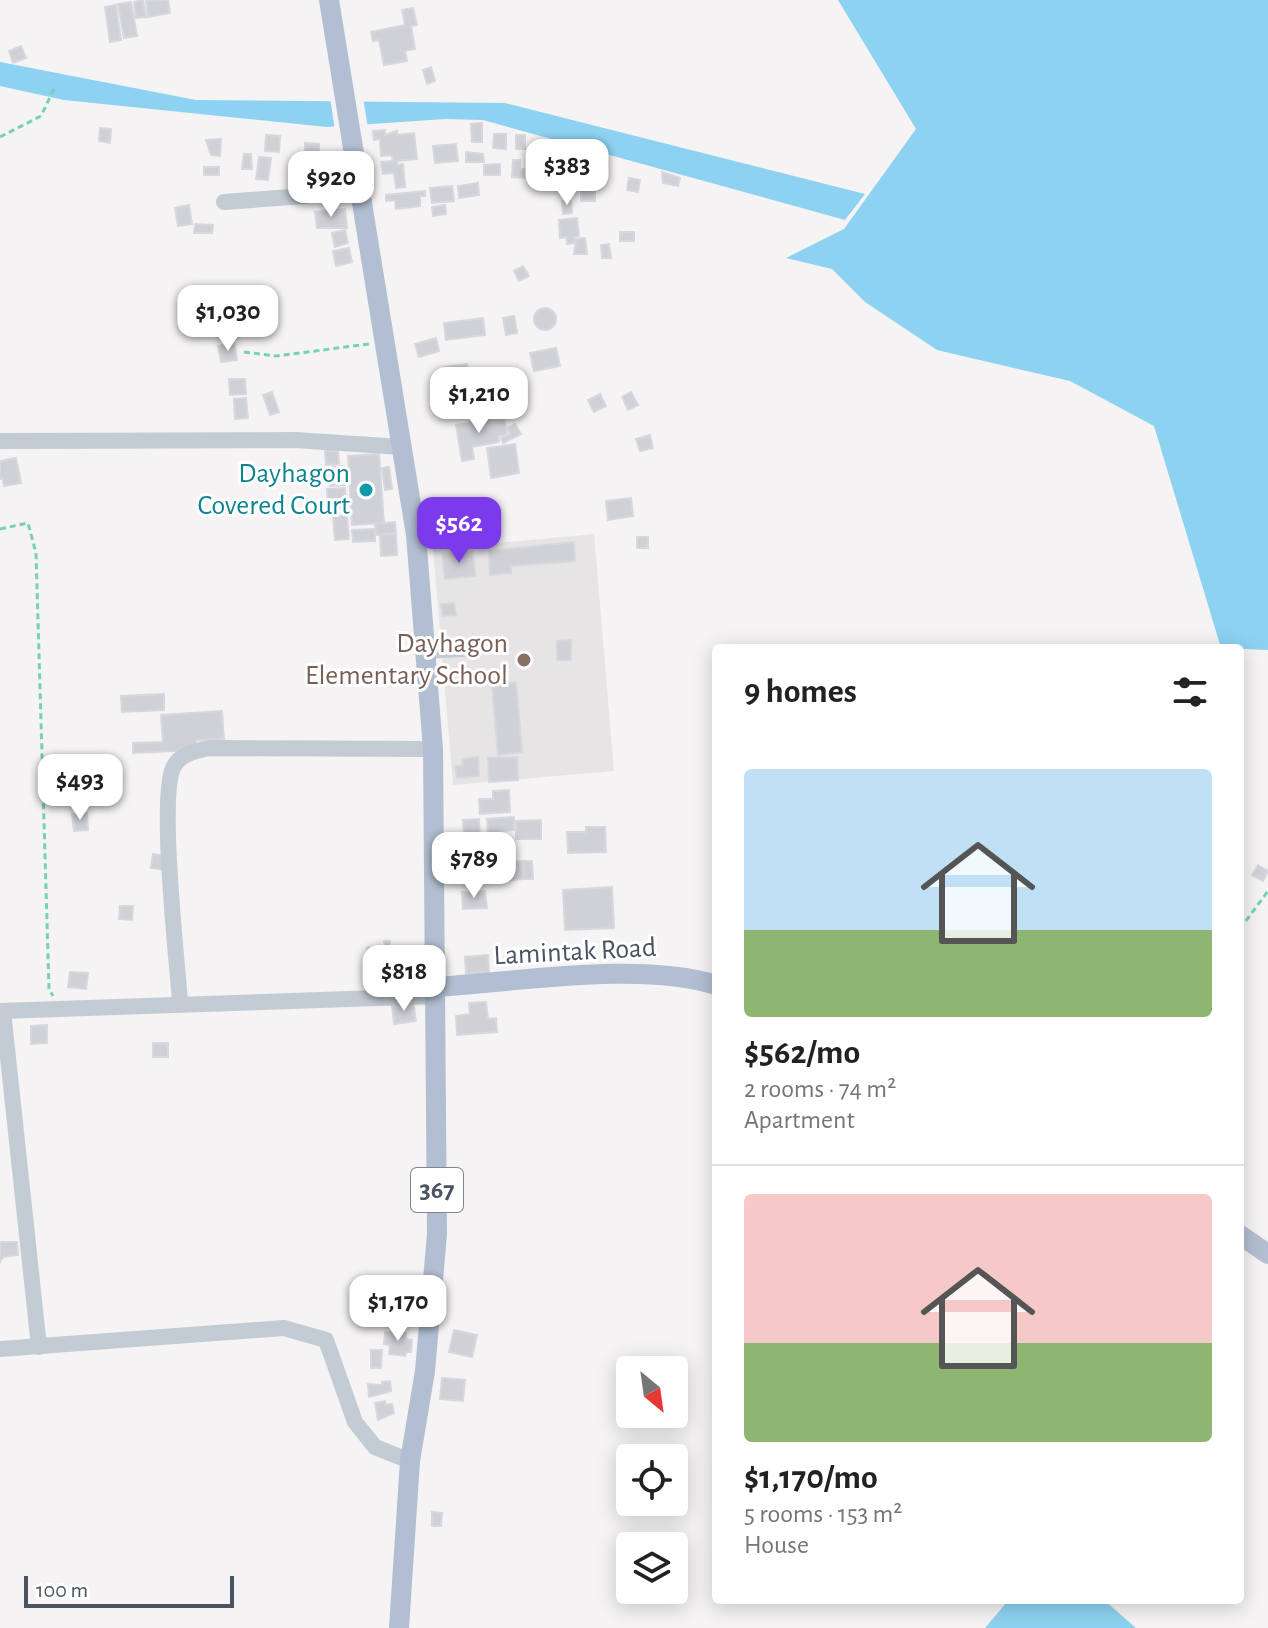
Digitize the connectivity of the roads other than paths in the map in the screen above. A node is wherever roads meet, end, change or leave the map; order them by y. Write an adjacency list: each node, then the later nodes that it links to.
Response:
1 (329, 0): 2 (main road, 367)
2 (359, 186): 3 (street); 5 (main road, 367)
3 (224, 202)
4 (0, 441): 5 (street)
5 (402, 447): 7 (main road, 367)
6 (477, 648): 7 (street)
7 (427, 651): 8 (main road, 367)
8 (433, 749): 10 (main road, 367); 13 (street)
9 (489, 870): 10 (street)
10 (435, 877): 12 (main road, 367)
11 (712, 984): 12 (main road, Lamintak Road)
12 (437, 992): 13 (street); 19 (main road, 367)
13 (180, 1003): 14 (street)
14 (2, 1011): 17 (street)
15 (1244, 1238): 16 (main road)
16 (1268, 1254)
17 (39, 1347): 18 (street); 19 (street)
18 (0, 1349)
19 (410, 1461): 20 (main road, 367)
20 (399, 1628)

